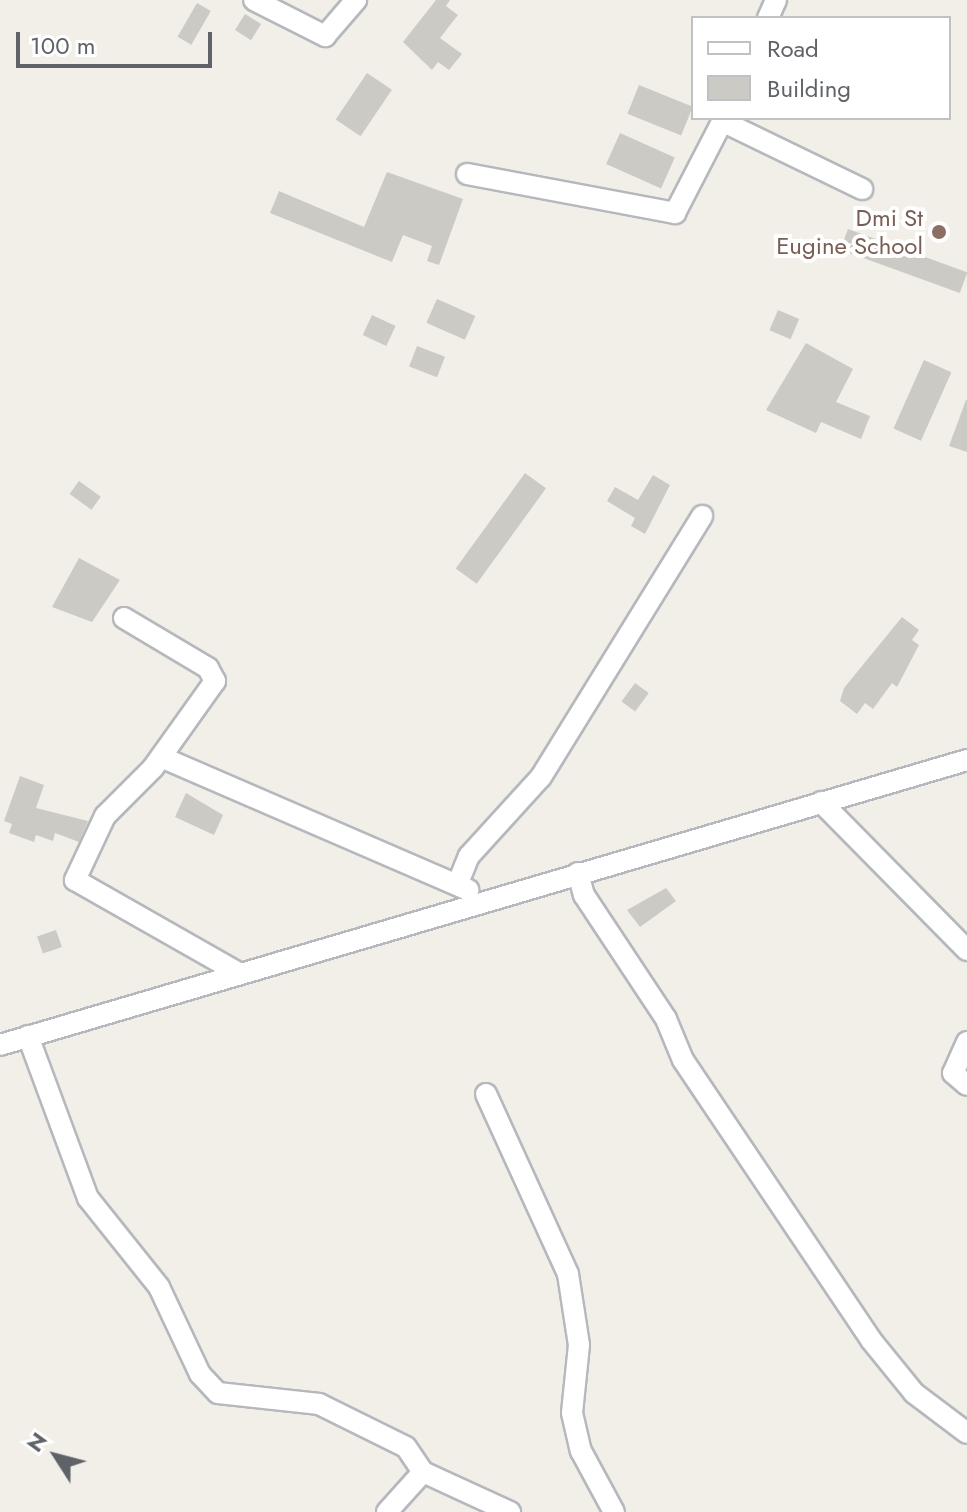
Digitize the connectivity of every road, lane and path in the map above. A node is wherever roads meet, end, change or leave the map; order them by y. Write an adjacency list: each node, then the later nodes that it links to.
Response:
1 (254, 0): 2 (street)
2 (356, 0)
3 (723, 120): 4 (street); 5 (street)
4 (467, 174)
5 (862, 189)
6 (702, 516): 12 (street)
7 (124, 618): 8 (street)
8 (161, 757): 12 (street); 15 (street)
9 (967, 760): 10 (street)
10 (821, 802): 11 (street); 14 (street)
11 (578, 873): 13 (street); 21 (street)
12 (458, 883): 13 (street)
13 (482, 901): 15 (street)
14 (967, 950)
15 (239, 973): 16 (street)
16 (28, 1036): 18 (street); 22 (street)
17 (967, 1042): 19 (street)
18 (0, 1045)
19 (967, 1085)
20 (486, 1094): 25 (street)
21 (967, 1433)
22 (423, 1472): 23 (street); 24 (street)
23 (387, 1512)
24 (510, 1512)
25 (614, 1512)

